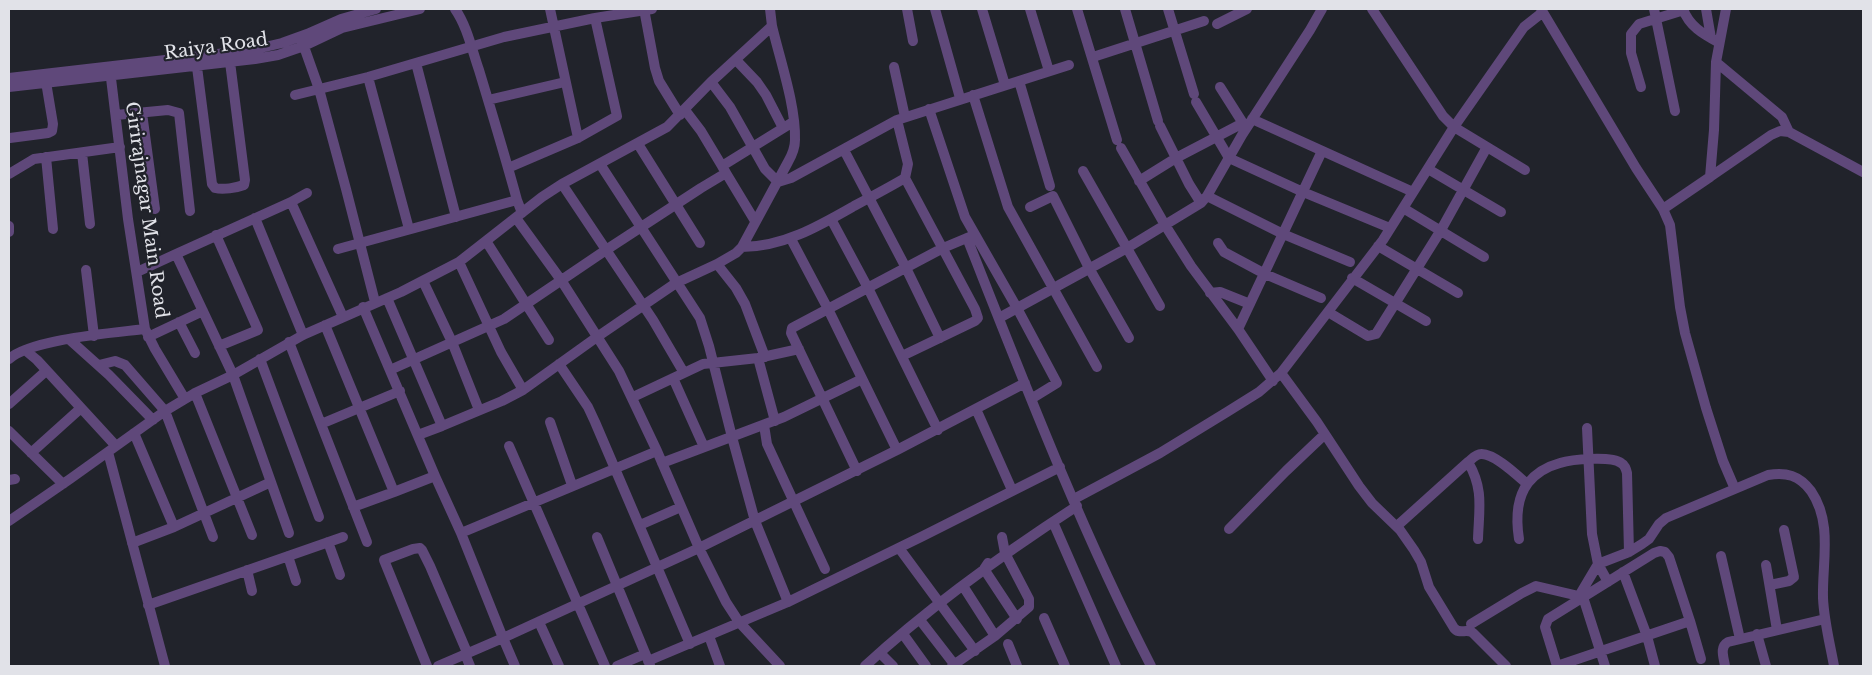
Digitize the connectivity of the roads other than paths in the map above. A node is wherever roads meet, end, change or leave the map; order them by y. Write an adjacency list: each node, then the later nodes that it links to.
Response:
1 (376, 9): 20 (street, Raiya Road)
2 (420, 9): 31 (street, Raiya Road)
3 (454, 9): 33 (street)
4 (550, 9): 26 (street)
5 (647, 9): 23 (street); 61 (street)
6 (770, 9): 27 (street)
7 (907, 9): 30 (street)
8 (935, 9): 57 (street)
9 (982, 9): 50 (street)
10 (1030, 9): 43 (street)
11 (1077, 9): 34 (street)
12 (1125, 9): 32 (street)
13 (1168, 9): 28 (street)
14 (1247, 9): 25 (street)
15 (1322, 9): 66 (street)
16 (1372, 9): 67 (street)
17 (1684, 9): 22 (street); 29 (street)
18 (1706, 9): 29 (street)
19 (1726, 9): 29 (street)
20 (362, 10): 31 (street, Raiya Road)
21 (1542, 11): 67 (street); 109 (street)
22 (1655, 14): 53 (street); 60 (street)
23 (595, 18): 26 (street); 72 (street)
24 (1204, 21): 28 (street)
25 (1217, 24)
26 (553, 26): 33 (street); 48 (street)
27 (772, 26): 35 (street); 65 (street)
28 (1175, 30): 32 (street); 70 (street)
29 (1715, 40): 37 (street)
30 (913, 41)
31 (303, 42): 36 (street, Raiya Road); 42 (street, Raiya Road); 54 (street)
32 (1136, 44): 34 (street); 81 (street)
33 (471, 46): 38 (street); 58 (street)
34 (1093, 57): 93 (street)
35 (736, 60): 49 (street); 68 (street)
36 (230, 62): 40 (street, Raiya Road); 40 (street)
37 (1716, 62): 69 (street); 91 (street)
38 (416, 63): 44 (street); 113 (street)
39 (1069, 65): 43 (street)
40 (197, 67): 42 (street, Raiya Road)
41 (894, 67): 64 (street)
42 (110, 71): 45 (street, Raiya Road); 47 (street, Raiya Road); 63 (street, Girirajnagar Main Road)
43 (1049, 71): 46 (street)
44 (368, 77): 54 (street); 122 (street)
45 (9, 78)
46 (1019, 81): 50 (street); 96 (street)
47 (46, 82): 51 (street, Raiya Road); 71 (street)
48 (565, 82): 58 (street); 72 (street)
49 (712, 82): 61 (street); 74 (street)
50 (1006, 84): 55 (street)
51 (9, 87)
52 (1220, 87): 66 (street)
53 (1641, 87)
54 (319, 89): 56 (street); 129 (street)
55 (972, 94): 57 (street); 154 (street)
56 (295, 96)
57 (960, 98): 59 (street)
58 (488, 100): 84 (street)
59 (929, 109): 64 (street); 126 (street)
60 (1675, 111)
61 (683, 112): 73 (street); 86 (street)
62 (142, 113): 63 (street); 108 (street); 110 (street)
63 (116, 115): 75 (street, Girirajnagar Main Road)
64 (901, 119): 77 (street); 92 (street)
65 (793, 122): 68 (street); 94 (street)
66 (1247, 124): 70 (street); 78 (street); 82 (street)
67 (1454, 127): 76 (street); 85 (street)
68 (783, 128): 74 (street)
69 (1789, 132): 89 (street); 91 (street)
70 (1216, 136): 81 (street); 82 (street)
71 (10, 138)
72 (578, 138): 84 (street)
73 (638, 144): 83 (street); 105 (street)
74 (753, 146): 86 (street); 94 (street)
75 (120, 147): 79 (street); 147 (street, Girirajnagar Main Road)
76 (1487, 147): 87 (street); 97 (street)
77 (844, 150): 94 (street); 101 (street)
78 (1322, 151): 98 (street); 99 (street)
79 (82, 153): 80 (street); 117 (street)
80 (46, 157): 90 (street); 121 (street)
81 (1176, 158): 93 (street); 103 (street)
82 (1229, 158): 98 (street); 103 (street)
83 (600, 164): 95 (street); 119 (street)
84 (508, 168): 102 (street)
85 (1428, 169): 97 (street); 99 (street)
86 (724, 170): 105 (street); 116 (street)
87 (1525, 170)
88 (1084, 171): 135 (street)
89 (1863, 172)
90 (9, 174)
91 (1710, 177): 109 (street)
92 (905, 178): 101 (street); 134 (street)
93 (1139, 181): 118 (street)
94 (778, 182): 116 (street)
95 (562, 184): 112 (street); 137 (street)
96 (1050, 186)
97 (1464, 190): 111 (street); 123 (street)
98 (1302, 192): 120 (street); 124 (street)
99 (1413, 192): 107 (street)
100 (307, 194): 104 (street)
101 (869, 198): 115 (street); 143 (street)
102 (516, 200): 112 (street); 113 (street)
103 (1204, 200): 118 (street); 124 (street)
104 (292, 202): 114 (street); 170 (street)
105 (676, 204): 119 (street); 130 (street)
106 (1030, 207): 144 (street)
107 (1403, 208): 120 (street); 123 (street)
108 (155, 209)
109 (1663, 209): 252 (street)
110 (190, 211)
111 (1501, 212)
112 (519, 215): 128 (street); 150 (street)
113 (456, 217): 122 (street)
114 (255, 218): 125 (street); 178 (street)
115 (831, 220): 127 (street); 153 (street)
116 (755, 222): 133 (street)
117 (90, 224)
118 (1165, 226): 135 (street); 155 (street)
119 (642, 228): 137 (street); 152 (street)
120 (1390, 228): 132 (street)
121 (53, 229)
122 (409, 230): 129 (street)
123 (1441, 230): 139 (street); 145 (street)
124 (1283, 234): 141 (street); 148 (street)
125 (216, 235): 138 (street); 187 (street)
126 (970, 236): 134 (street); 166 (street); 171 (street)
127 (791, 239): 133 (street); 167 (street)
128 (486, 241): 140 (street); 160 (street)
129 (360, 243): 136 (street); 159 (street)
130 (700, 243)
131 (1218, 243): 148 (street)
132 (1378, 246): 145 (street); 149 (street)
133 (742, 247): 142 (street)
134 (943, 248): 143 (street); 181 (street)
135 (1126, 248): 144 (street); 164 (street)
136 (338, 249)
137 (606, 250): 150 (street); 163 (street)
138 (176, 254): 147 (street); 168 (street)
139 (1484, 256)
140 (459, 262): 151 (street); 175 (street)
141 (1350, 262)
142 (717, 264): 152 (street); 193 (street)
143 (906, 268): 153 (street); 181 (street)
144 (1089, 268): 154 (street); 182 (street)
145 (1417, 268): 156 (street); 162 (street)
146 (86, 270): 179 (street)
147 (137, 272): 177 (street, Girirajnagar Main Road)
148 (1265, 274): 158 (street); 161 (street)
149 (1352, 278): 162 (street); 169 (street)
150 (561, 280): 160 (street); 180 (street)
151 (423, 281): 157 (street); 186 (street)
152 (676, 283): 163 (street); 196 (street)
153 (868, 288): 167 (street); 191 (street)
154 (1052, 289): 166 (street); 199 (street)
155 (1210, 293): 161 (street); 176 (street)
156 (1458, 293)
157 (387, 298): 159 (street); 195 (street)
158 (1321, 298)
159 (375, 302): 165 (street)
160 (525, 304): 175 (street); 184 (street)
161 (1250, 304): 176 (street)
162 (1395, 304): 169 (street); 172 (street)
163 (643, 305): 180 (street); 202 (street)
164 (1160, 306)
165 (363, 307): 170 (street); 200 (street)
166 (1017, 308): 171 (street); 215 (street)
167 (828, 309): 188 (street); 206 (street)
168 (203, 311): 173 (street); 187 (street)
169 (1328, 312): 203 (street)
170 (343, 317): 174 (street)
171 (1000, 318): 208 (street)
172 (1426, 321)
173 (179, 322): 177 (street); 190 (street)
174 (325, 325): 178 (street); 218 (street)
175 (489, 327): 186 (street); 209 (street)
176 (1238, 330): 207 (street)
177 (147, 333): 179 (street); 213 (street, Girirajnagar Main Road)
178 (303, 335): 185 (street)
179 (94, 336): 183 (street)
180 (596, 337): 197 (street); 212 (street)
181 (940, 338): 191 (street)
182 (1129, 338)
183 (70, 340): 189 (street); 198 (street)
184 (549, 340)
185 (289, 342): 194 (street); 225 (street)
186 (452, 342): 195 (street); 220 (street)
187 (219, 346): 204 (street)
188 (799, 349): 193 (street); 214 (street)
189 (25, 350): 192 (street); 201 (street)
190 (195, 353)
191 (902, 356): 229 (street)
192 (9, 357)
193 (761, 358): 196 (street); 223 (street)
194 (260, 359): 204 (street); 262 (street)
195 (414, 359): 200 (street); 227 (street)
196 (712, 362): 202 (street); 234 (street)
197 (559, 364): 209 (street); 245 (street)
198 (99, 365): 221 (street); 222 (street)
199 (1097, 367)
200 (390, 370): 210 (street)
201 (46, 371): 216 (street); 217 (street)
202 (684, 373): 205 (street)
203 (1282, 373): 207 (street); 233 (street)
204 (233, 375): 211 (street); 248 (street)
205 (673, 378): 212 (street); 236 (street)
206 (862, 379): 214 (street); 239 (street)
207 (1273, 381): 257 (street)
208 (1025, 383): 215 (street); 219 (street)
209 (523, 390): 220 (street)
210 (400, 391): 218 (street); 232 (street)
211 (195, 393): 213 (street); 255 (street)
212 (633, 397): 238 (street)
213 (185, 399): 221 (street)
214 (823, 399): 223 (street); 246 (street)
215 (1031, 399): 244 (street)
216 (9, 404)
217 (81, 408): 237 (street); 240 (street)
218 (359, 408): 225 (street); 254 (street)
219 (976, 409): 229 (street); 253 (street)
220 (479, 410): 227 (street)
221 (165, 411): 222 (street); 261 (street)
222 (153, 420): 231 (street)
223 (776, 421): 226 (street)
224 (550, 422): 251 (street)
225 (321, 424): 259 (street)
226 (764, 425): 234 (street); 256 (street)
227 (442, 426): 232 (street)
228 (1587, 428): 241 (street)
229 (938, 430): 239 (street)
230 (9, 431): 240 (street)
231 (134, 433): 237 (street); 268 (street)
232 (418, 434): 247 (street)
233 (1325, 434): 267 (street); 269 (street)
234 (732, 436): 236 (street); 264 (street)
235 (509, 446): 258 (street)
236 (704, 447): 243 (street)
237 (112, 449): 249 (street); 282 (street)
238 (657, 450): 243 (street); 245 (street)
239 (897, 450): 246 (street)
240 (30, 453): 249 (street)
241 (1588, 460): 250 (street); 285 (street); 290 (street)
242 (1468, 462): 250 (street); 267 (street); 278 (street)
243 (662, 463): 260 (street)
244 (1060, 466): 253 (street); 257 (street)
245 (615, 468): 251 (street); 266 (street)
246 (857, 471): 256 (street)
247 (435, 476): 254 (street); 272 (street)
248 (271, 482): 255 (street); 271 (street)
249 (63, 484): 263 (street)
250 (1527, 484): 279 (street)
251 (572, 485): 258 (street)
252 (1734, 489): 285 (street); 311 (street)
253 (1012, 490): 284 (street)
254 (394, 492): 259 (street)
255 (236, 498): 261 (street); 273 (street)
256 (793, 502): 264 (street); 293 (street)
257 (1076, 502): 265 (street); 334 (street)
258 (534, 504): 272 (street); 307 (street)
259 (352, 507): 281 (street)
260 (681, 507): 266 (street); 283 (street)
261 (204, 513): 268 (street); 274 (street)
262 (319, 517)
263 (9, 521)
264 (756, 521): 283 (street); 305 (street)
265 (1053, 522): 286 (street); 350 (street)
266 (640, 525): 292 (street)
267 (1396, 526): 351 (street)
268 (174, 527): 282 (street)
269 (1229, 529)
270 (1784, 530): 300 (street)
271 (289, 533)
272 (461, 533): 323 (street)
273 (252, 535)
274 (213, 536)
275 (344, 537): 280 (street)
276 (597, 537): 301 (street)
277 (1002, 537): 286 (street)
278 (1478, 539)
279 (1519, 539)
280 (328, 542): 287 (street); 297 (street)
281 (367, 542)
282 (132, 543): 308 (street)
283 (699, 548): 292 (street); 315 (street)
284 (900, 548): 305 (street); 306 (street)
285 (1629, 552): 290 (street)
286 (1005, 554): 294 (street); 310 (street)
287 (288, 556): 295 (street); 298 (street)
288 (1721, 556): 324 (street)
289 (990, 557): 294 (street)
290 (1598, 564): 299 (street); 304 (street)
291 (1766, 565): 300 (street)
292 (657, 568): 301 (street); 325 (street)
293 (825, 569)
294 (984, 569): 302 (street); 310 (street)
295 (247, 570): 303 (street); 308 (street)
296 (1624, 572): 299 (street); 313 (street); 322 (street)
297 (340, 575)
298 (296, 581)
299 (1608, 582): 304 (street)
300 (1770, 585): 317 (street)
301 (618, 586): 307 (street); 331 (street)
302 (962, 586): 306 (street); 321 (street)
303 (252, 591)
304 (1581, 596): 316 (street); 328 (street); 352 (street)
305 (788, 602): 315 (street)
306 (941, 603): 312 (street); 327 (street)
307 (578, 604): 314 (street); 341 (street)
308 (148, 605): 335 (street)
309 (1044, 618): 349 (street)
310 (1017, 619): 321 (street)
311 (1825, 619): 317 (street); 357 (street)
312 (920, 620): 318 (street); 333 (street)
313 (1690, 621): 322 (street); 332 (street)
314 (539, 622): 323 (street); 340 (street)
315 (739, 622): 320 (street); 344 (street)
316 (1471, 624)
317 (1777, 630): 319 (street)
318 (903, 634): 329 (street); 347 (street)
319 (1757, 634): 324 (street); 356 (street)
320 (709, 636): 325 (street); 343 (street)
321 (995, 636): 327 (street)
322 (1646, 636): 328 (street); 354 (street)
323 (503, 638): 330 (street); 339 (street)
324 (1740, 639): 355 (street)
325 (690, 644): 331 (street)
326 (1008, 644): 348 (street)
327 (975, 651): 333 (street)
328 (1600, 651): 352 (street); 353 (street)
329 (880, 653): 345 (street); 346 (street)
330 (465, 654): 336 (street); 337 (street); 338 (street)
331 (648, 660): 342 (street)
332 (1700, 660)
333 (953, 665)
334 (1147, 665)
335 (165, 666)
336 (427, 666)
337 (438, 666)
338 (470, 666)
339 (515, 666)
340 (559, 666)
341 (605, 666)
342 (617, 666)
343 (720, 666)
344 (780, 666)
345 (865, 666)
346 (893, 666)
347 (926, 666)
348 (1017, 666)
349 (1065, 666)
350 (1116, 666)
351 (1506, 666)
352 (1557, 666)
353 (1605, 666)
354 (1655, 666)
355 (1725, 666)
356 (1766, 666)
357 (1834, 666)

